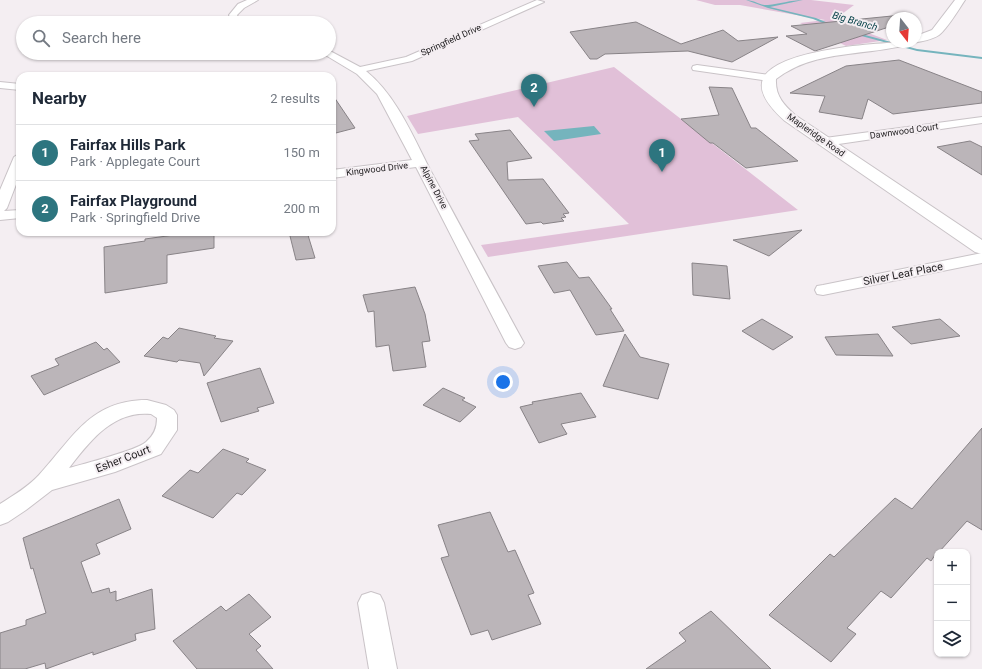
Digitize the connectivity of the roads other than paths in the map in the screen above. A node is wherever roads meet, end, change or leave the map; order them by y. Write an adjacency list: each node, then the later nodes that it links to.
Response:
1 (254, 0): 4 (street)
2 (960, 0): 5 (street)
3 (540, 2): 9 (street, Springfield Drive)
4 (233, 16)
5 (922, 38)
6 (886, 46): 10 (street)
7 (336, 58): 9 (street, Alpine Drive)
8 (697, 68): 10 (street)
9 (359, 70): 15 (street, Alpine Drive)
10 (770, 78): 14 (street, Mapleridge Road)
11 (0, 85): 12 (street)
12 (16, 87)
13 (982, 120): 14 (street, Dawnwood Court)
14 (825, 142): 21 (street, Mapleridge Road)
15 (421, 163): 17 (street, Kingwood Drive); 24 (street, Alpine Drive)
16 (16, 167): 18 (street)
17 (336, 174)
18 (0, 208)
19 (16, 214): 20 (street)
20 (0, 216)
21 (982, 248)
22 (982, 258): 23 (street, Silver Leaf Place)
23 (823, 290)
24 (515, 343)
25 (46, 483): 25 (street, Esher Court); 26 (street, Esher Court)
26 (0, 516)
27 (371, 603): 28 (street)
28 (383, 669)

